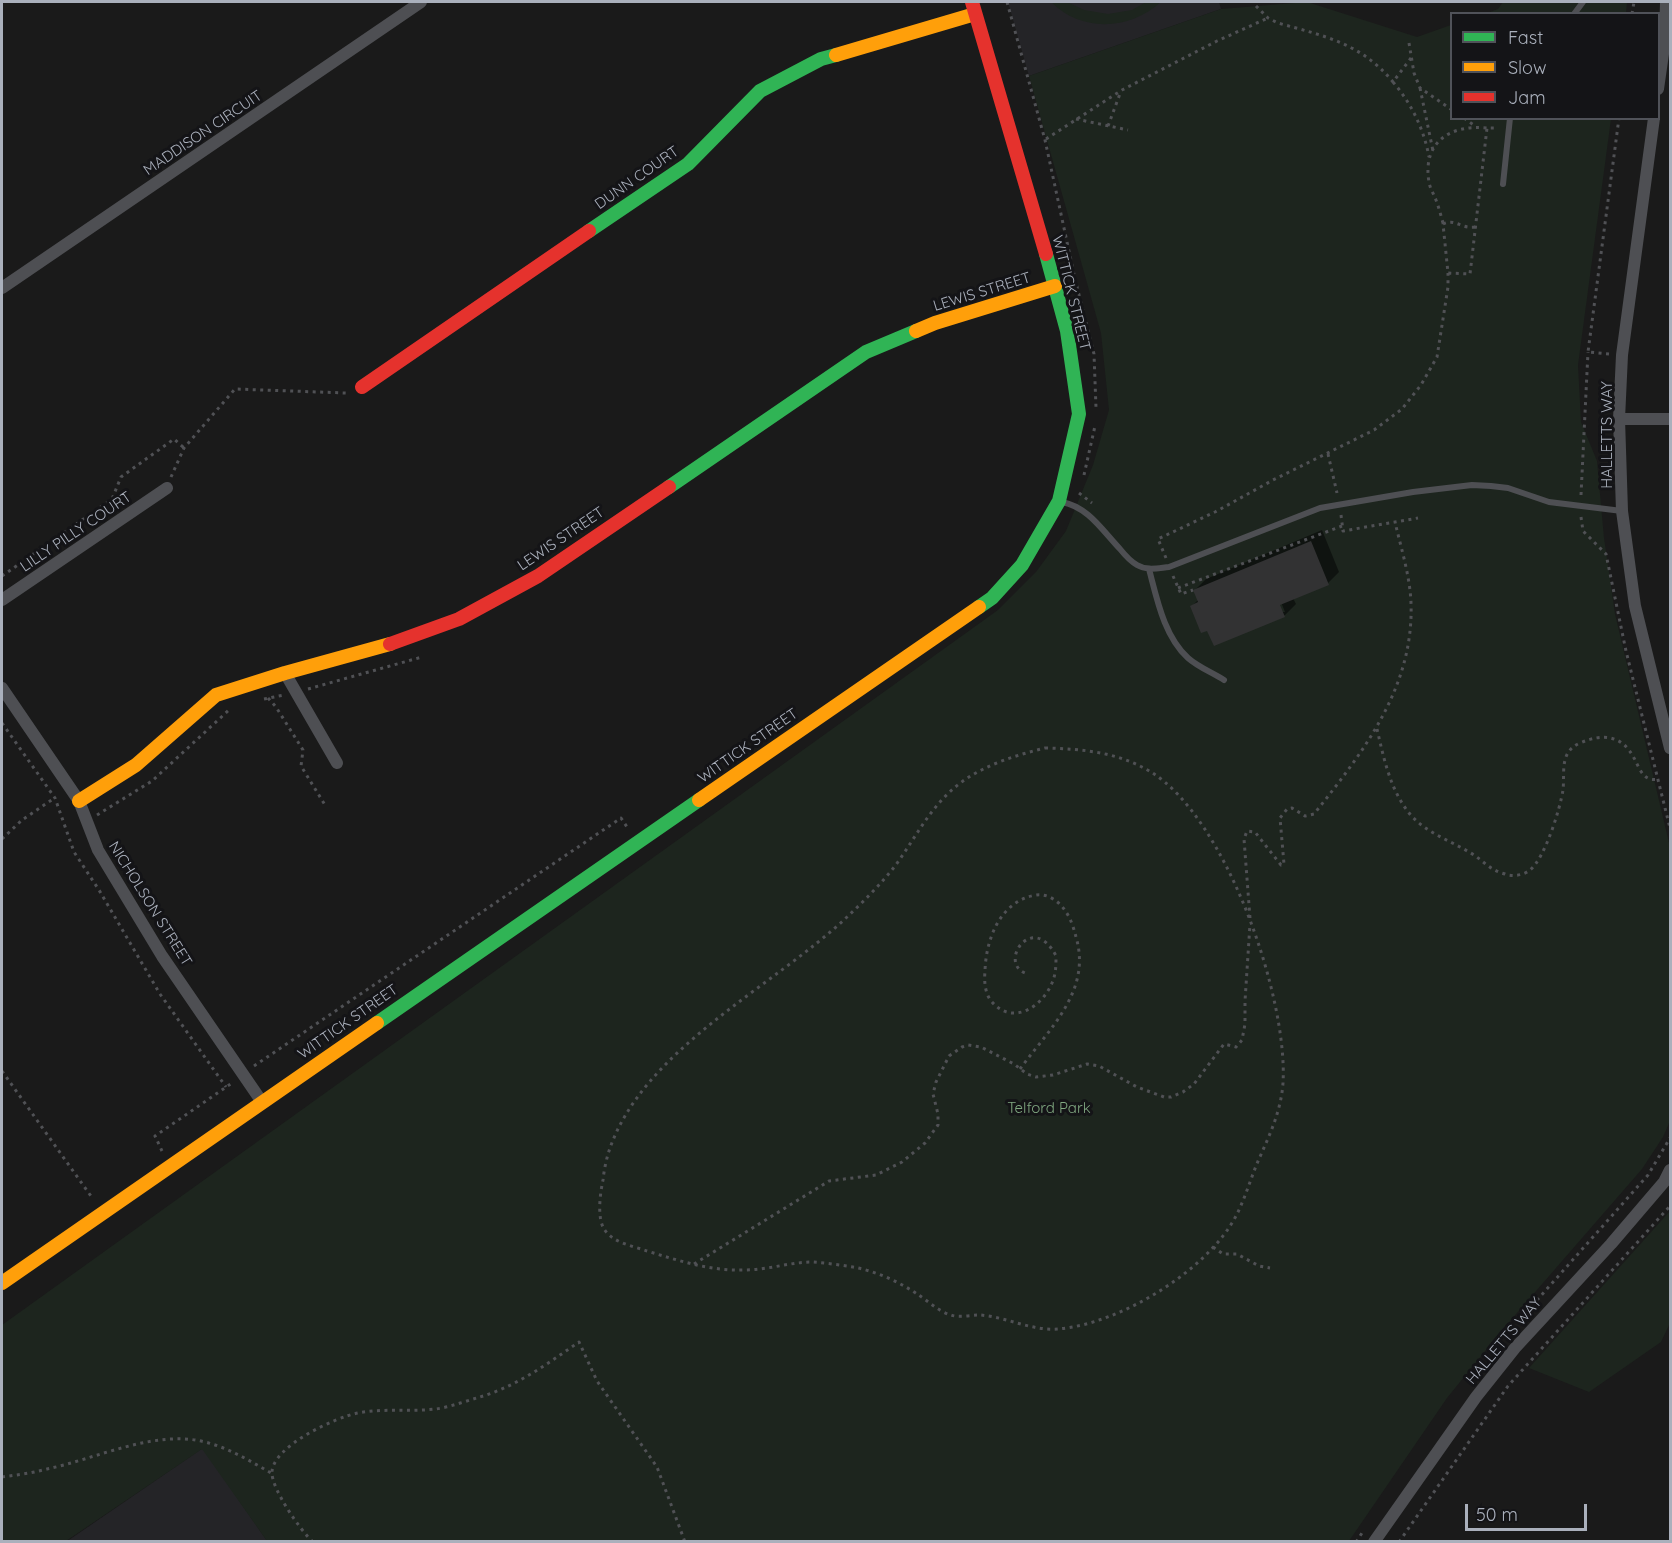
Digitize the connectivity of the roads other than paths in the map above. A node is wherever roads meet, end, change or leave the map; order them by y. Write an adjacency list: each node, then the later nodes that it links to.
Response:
1 (422, 2): 9 (street, MADDISON CIRCUIT)
2 (1665, 2): 4 (street)
3 (974, 8): 8 (street, WITTICK STREET); 10 (street, DUNN COURT)
4 (1660, 80)
5 (1510, 120): 7 (lane)
6 (1654, 120): 11 (street, HALLETTS WAY)
7 (1503, 184)
8 (1055, 286): 14 (street, WITTICK STREET); 18 (street, LEWIS STREET)
9 (2, 288)
10 (362, 387)
11 (1619, 419): 12 (street); 15 (street, HALLETTS WAY)
12 (1671, 419)
13 (167, 488): 17 (street, LILLY PILLY COURT)
14 (1059, 501): 16 (lane); 24 (street, WITTICK STREET)
15 (1622, 511): 16 (lane); 21 (street, HALLETTS WAY)
16 (1149, 569): 19 (lane)
17 (2, 600)
18 (285, 674): 22 (street); 23 (street, LEWIS STREET)
19 (1224, 680)
20 (2, 688): 23 (street, NICHOLSON STREET)
21 (1670, 744)
22 (337, 763)
23 (79, 801): 24 (street, NICHOLSON STREET)
24 (262, 1102): 26 (street, WITTICK STREET)
25 (1671, 1170): 27 (street, HALLETTS WAY)
26 (2, 1283)
27 (1374, 1542)

